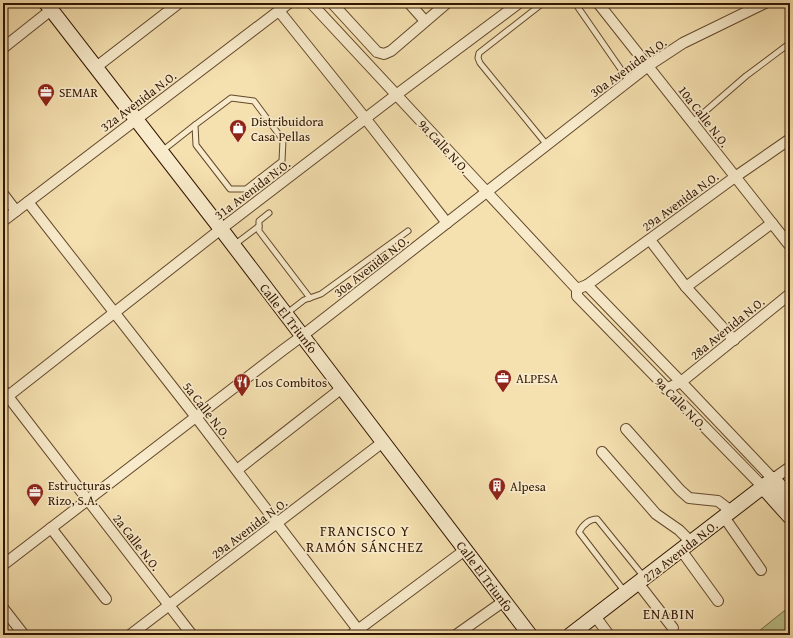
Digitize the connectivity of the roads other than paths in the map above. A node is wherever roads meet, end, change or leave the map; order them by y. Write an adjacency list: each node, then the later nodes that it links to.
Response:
1 (311, 3): 19 (street, 9a Calle N.O.)
2 (332, 3): 13 (street)
3 (409, 3): 13 (street)
4 (447, 3): 13 (street)
5 (519, 3): 19 (street, 31a Avenida N.O.)
6 (543, 3): 25 (lane)
7 (575, 3): 18 (lane)
8 (598, 3): 16 (street, 10a Calle N.O.)
9 (765, 3): 16 (street, 30a Avenida N.O.)
10 (173, 5): 17 (street)
11 (284, 6): 20 (street); 21 (street, 32a Avenida N.O.)
12 (48, 7): 15 (street); 17 (main road, Calle El Triunfo)
13 (425, 20)
14 (790, 43): 22 (lane)
15 (3, 48)
16 (648, 66): 18 (street, 30a Avenida N.O.); 22 (street, 10a Calle N.O.)
17 (95, 68): 21 (main road, Calle El Triunfo)
18 (629, 81): 25 (street, 30a Avenida N.O.)
19 (396, 95): 20 (street, 31a Avenida N.O.); 28 (street, 9a Calle N.O.)
20 (365, 118): 34 (street); 37 (street, 31a Avenida N.O.)
21 (136, 120): 26 (main road, Calle El Triunfo); 30 (street, 32a Avenida N.O.)
22 (693, 122): 27 (street, 10a Calle N.O.)
23 (195, 125): 23 (lane); 26 (lane)
24 (790, 139): 27 (street, 29a Avenida N.O.)
25 (547, 144): 28 (street, 30a Avenida N.O.)
26 (161, 152): 37 (main road, Calle El Triunfo)
27 (735, 176): 35 (street, 10a Calle N.O.); 39 (street, 29a Avenida N.O.)
28 (487, 192): 34 (street, 30a Avenida N.O.); 42 (street, 9a Calle N.O.)
29 (3, 194): 31 (street)
30 (28, 202): 31 (street, 32a Avenida N.O.); 46 (street, 5a Calle N.O.)
31 (16, 211): 33 (street, 32a Avenida N.O.)
32 (269, 213): 36 (lane)
33 (3, 221)
34 (446, 223): 48 (street, 30a Avenida N.O.)
35 (772, 223): 41 (street, 10a Calle N.O.); 43 (street)
36 (259, 226): 40 (lane); 45 (lane)
37 (221, 229): 40 (main road, Calle El Triunfo); 46 (street, 31a Avenida N.O.)
38 (408, 232): 45 (lane)
39 (650, 240): 42 (street, 29a Avenida N.O.); 43 (street)
40 (233, 245): 47 (main road, Calle El Triunfo)
41 (790, 246)
42 (582, 287): 50 (street, 9a Calle N.O.); 52 (street, 9a Calle N.O.)
43 (686, 287): 49 (street)
44 (790, 294): 49 (street, 28a Avenida N.O.)
45 (310, 298): 47 (lane)
46 (114, 313): 53 (street, 31a Avenida N.O.); 54 (street, 5a Calle N.O.)
47 (286, 315): 48 (main road, Calle El Triunfo)
48 (302, 336): 51 (main road, Calle El Triunfo); 54 (street, 30a Avenida N.O.)
49 (734, 340): 50 (street, 28a Avenida N.O.)
50 (681, 382): 52 (street, 28a Avenida N.O.); 60 (street, 9a Calle N.O.)
51 (342, 388): 56 (main road, Calle El Triunfo); 59 (street)
52 (666, 389): 60 (street, 9a Calle N.O.)
53 (5, 395): 62 (street, 2a Calle N.O.)
54 (196, 417): 59 (street, 5a Calle N.O.); 62 (street, 30a Avenida N.O.)
55 (626, 429): 63 (street)
56 (383, 442): 65 (street, 29a Avenida N.O.); 68 (main road, Calle El Triunfo)
57 (602, 452): 67 (street)
58 (790, 467): 60 (street, 27a Avenida N.O.)
59 (236, 470): 65 (street, 5a Calle N.O.)
60 (768, 483): 61 (main road, 9a Calle N.O.); 63 (main road, 27a Avenida N.O.); 64 (main road, 9a Calle N.O.)
61 (790, 497)
62 (88, 500): 66 (street, 30a Avenida N.O.); 76 (street, 2a Calle N.O.)
63 (728, 514): 67 (main road, 27a Avenida N.O.); 70 (street)
64 (790, 517)
65 (277, 523): 76 (street, 29a Avenida N.O.); 80 (street, 5a Calle N.O.)
66 (51, 528): 69 (street, 30a Avenida N.O.); 73 (street)
67 (686, 546): 71 (main road, 27a Avenida N.O.); 75 (street)
68 (465, 550): 74 (main road, Calle El Triunfo); 80 (street)
69 (3, 566)
70 (761, 570)
71 (641, 581): 72 (main road, 27a Avenida N.O.); 72 (lane); 79 (street)
72 (625, 593): 78 (main road, 27a Avenida N.O.)
73 (106, 599)
74 (504, 601): 84 (street); 85 (main road, Calle El Triunfo)
75 (718, 601)
76 (170, 605): 82 (street, 29a Avenida N.O.); 83 (street, 2a Calle N.O.)
77 (3, 608): 81 (street)
78 (595, 616): 86 (main road, 27a Avenida N.O.); 87 (street)
79 (673, 628)
80 (357, 633)
81 (24, 635)
82 (130, 635)
83 (192, 635)
84 (456, 635)
85 (530, 635)
86 (570, 635)
87 (609, 635)

